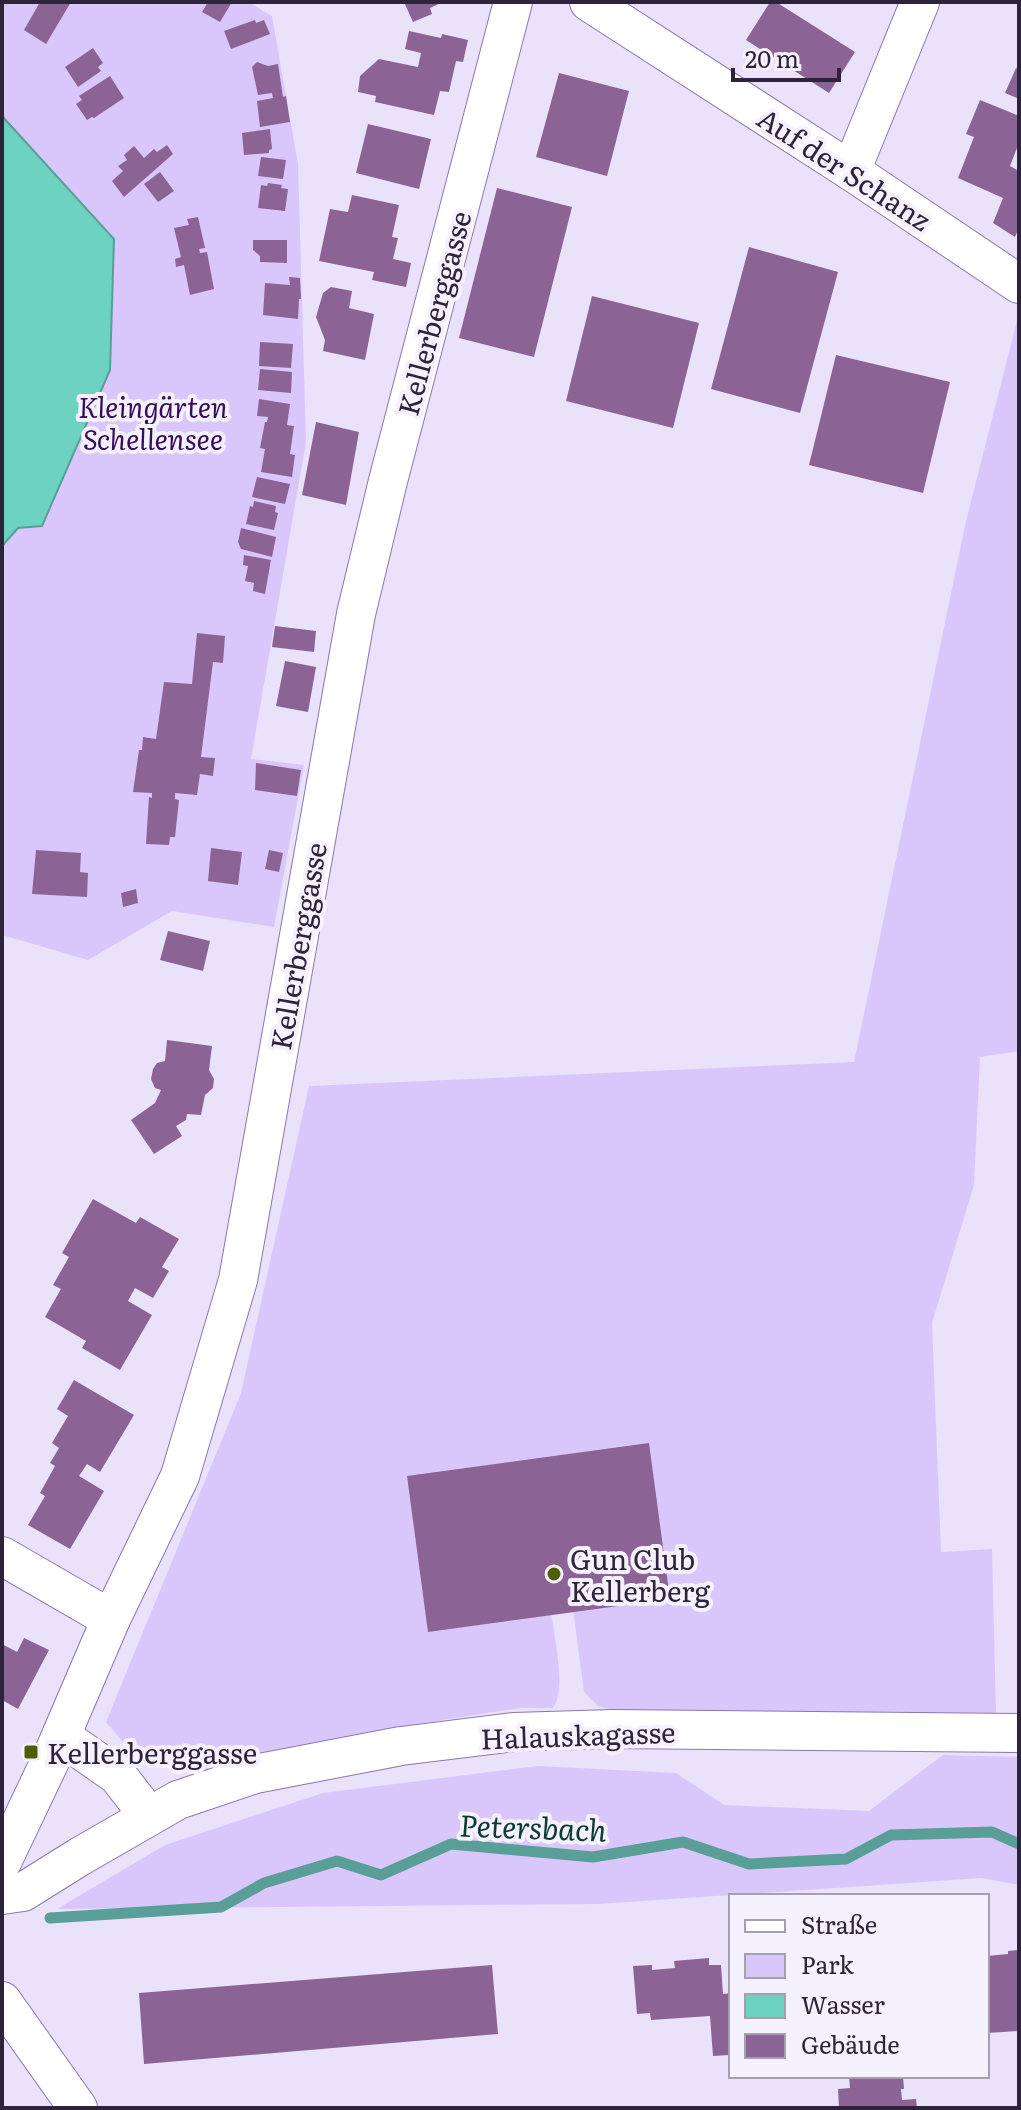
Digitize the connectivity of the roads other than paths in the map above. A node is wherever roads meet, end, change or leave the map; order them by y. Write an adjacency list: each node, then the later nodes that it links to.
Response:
1 (513, 2): 7 (street, Kellerberggasse)
2 (589, 2): 4 (street, Auf der Schanz)
3 (920, 2): 4 (street)
4 (851, 171): 5 (street, Auf der Schanz)
5 (1019, 284)
6 (2, 1556): 7 (street)
7 (111, 1619): 9 (street, Kellerberggasse)
8 (1019, 1733): 10 (street, Halauskagasse)
9 (61, 1736): 10 (street); 11 (street, Kellerberggasse)
10 (149, 1816): 12 (street, Halauskagasse)
11 (2, 1862)
12 (2, 1895)
13 (2, 2001): 14 (street)
14 (78, 2108)

